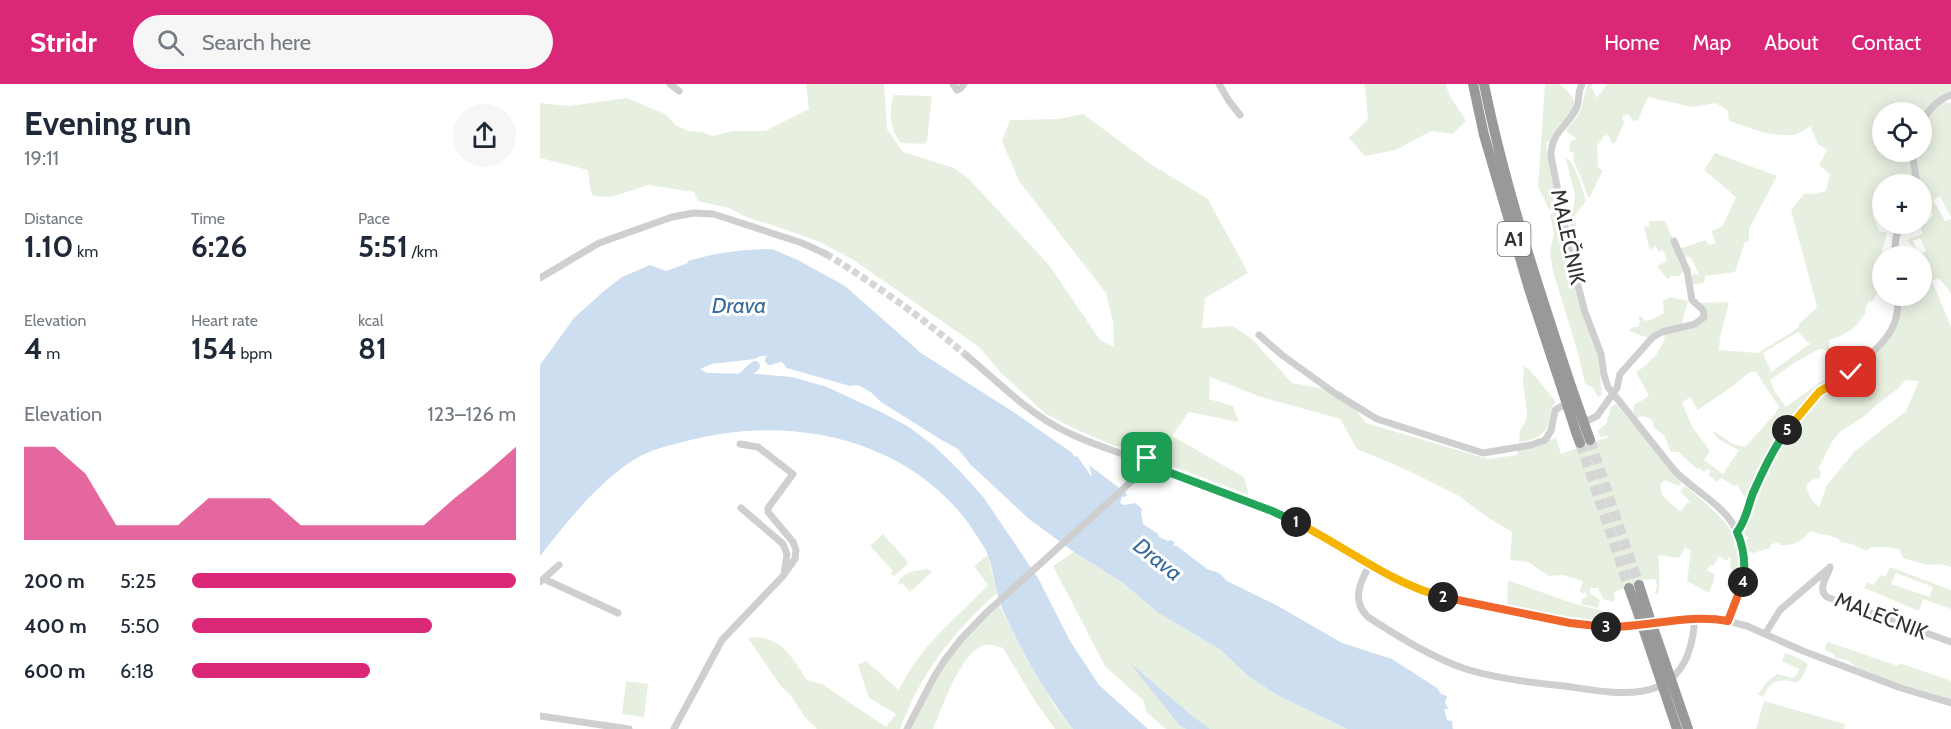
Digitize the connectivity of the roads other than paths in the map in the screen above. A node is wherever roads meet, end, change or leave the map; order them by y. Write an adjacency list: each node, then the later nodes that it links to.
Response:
1 (670, 84): 8 (street)
2 (953, 84): 3 (street)
3 (964, 84)
4 (1219, 84): 11 (street)
5 (1473, 84): 18 (highway, A1)
6 (1484, 84): 18 (highway, A1)
7 (1581, 84): 19 (street, MALEČNIK)
8 (679, 91)
9 (1951, 95): 10 (street)
10 (1932, 108)
11 (1239, 115)
12 (1674, 241): 19 (street)
13 (826, 254): 14 (street)
14 (540, 278)
15 (1898, 306): 26 (street)
16 (1259, 335): 19 (street)
17 (967, 356): 22 (street)
18 (1567, 390): 20 (highway, A1, bridge)
19 (1612, 393): 26 (street, MALEČNIK)
20 (1585, 442)
21 (740, 444): 29 (street)
22 (1143, 461): 23 (street); 24 (street)
23 (1156, 466): 24 (street); 27 (street)
24 (1141, 472): 40 (street)
25 (741, 508): 29 (street)
26 (1737, 532): 33 (street, MALEČNIK)
27 (1370, 564): 32 (street); 32 (street)
28 (559, 565): 30 (street)
29 (783, 576): 39 (street)
30 (542, 580): 31 (street)
31 (618, 613)
32 (1694, 618): 33 (street)
33 (1728, 621): 34 (street)
34 (1765, 634): 35 (street, MALEČNIK); 36 (street)
35 (1951, 642)
36 (1951, 703)
37 (540, 716): 38 (street)
38 (629, 729)
39 (674, 729)
40 (907, 729)
41 (1677, 729): 42 (highway, bridge)
42 (1688, 729)

